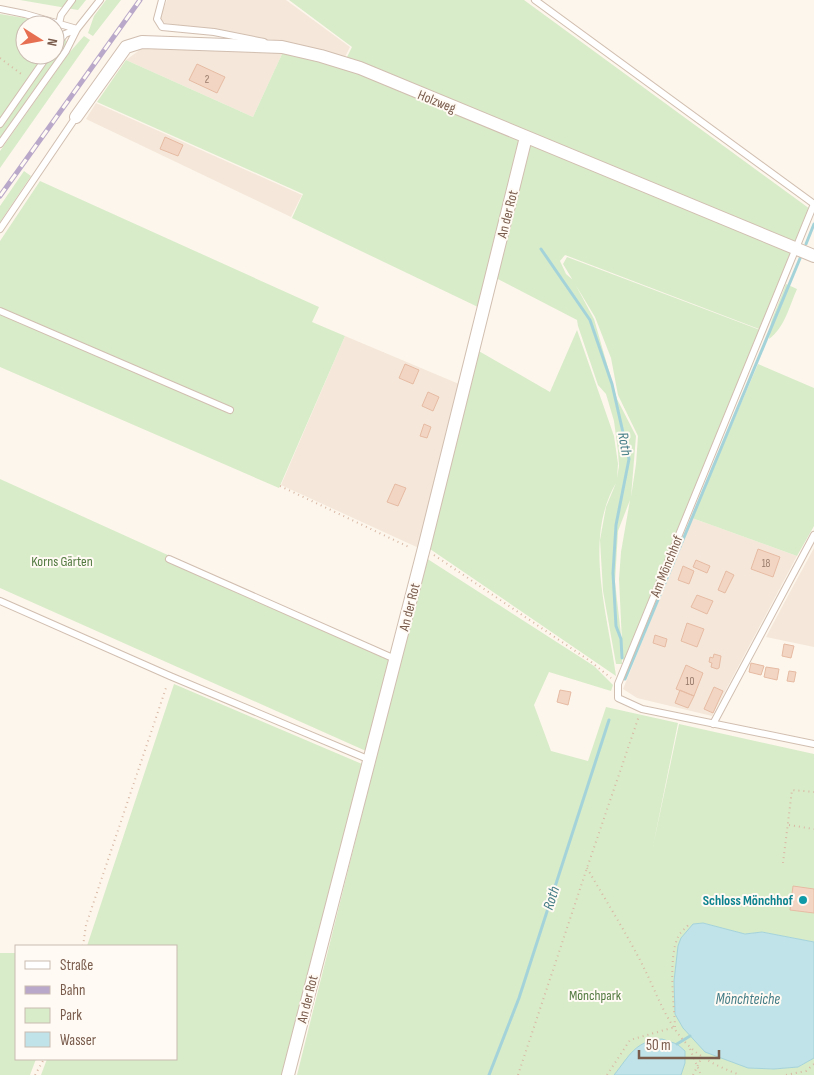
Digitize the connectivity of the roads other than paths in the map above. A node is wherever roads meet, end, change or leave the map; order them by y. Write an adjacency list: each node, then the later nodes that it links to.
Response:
1 (72, 0): 7 (lane)
2 (100, 0): 9 (lane)
3 (162, 0): 11 (lane)
4 (535, 0): 17 (lane)
5 (0, 9): 6 (lane)
6 (24, 15)
7 (61, 15)
8 (65, 26): 9 (lane)
9 (77, 29): 10 (lane); 16 (lane)
10 (65, 34)
11 (282, 47): 13 (street, Holzweg); 15 (street, Holzweg)
12 (41, 65): 14 (lane)
13 (76, 117): 18 (lane)
14 (0, 124)
15 (526, 137): 19 (street, Holzweg); 26 (street, An der Rot)
16 (0, 144)
17 (814, 204): 19 (lane, Am Mönchhof)
18 (0, 230)
19 (796, 248): 20 (street, Holzweg); 27 (lane, Am Mönchhof)
20 (814, 256)
21 (0, 312): 22 (lane)
22 (230, 410)
23 (814, 535): 27 (lane)
24 (169, 558): 26 (lane)
25 (0, 601): 29 (lane)
26 (395, 658): 29 (street, An der Rot)
27 (713, 724): 28 (lane)
28 (814, 744)
29 (370, 760): 30 (street, An der Rot)
30 (288, 1075)

